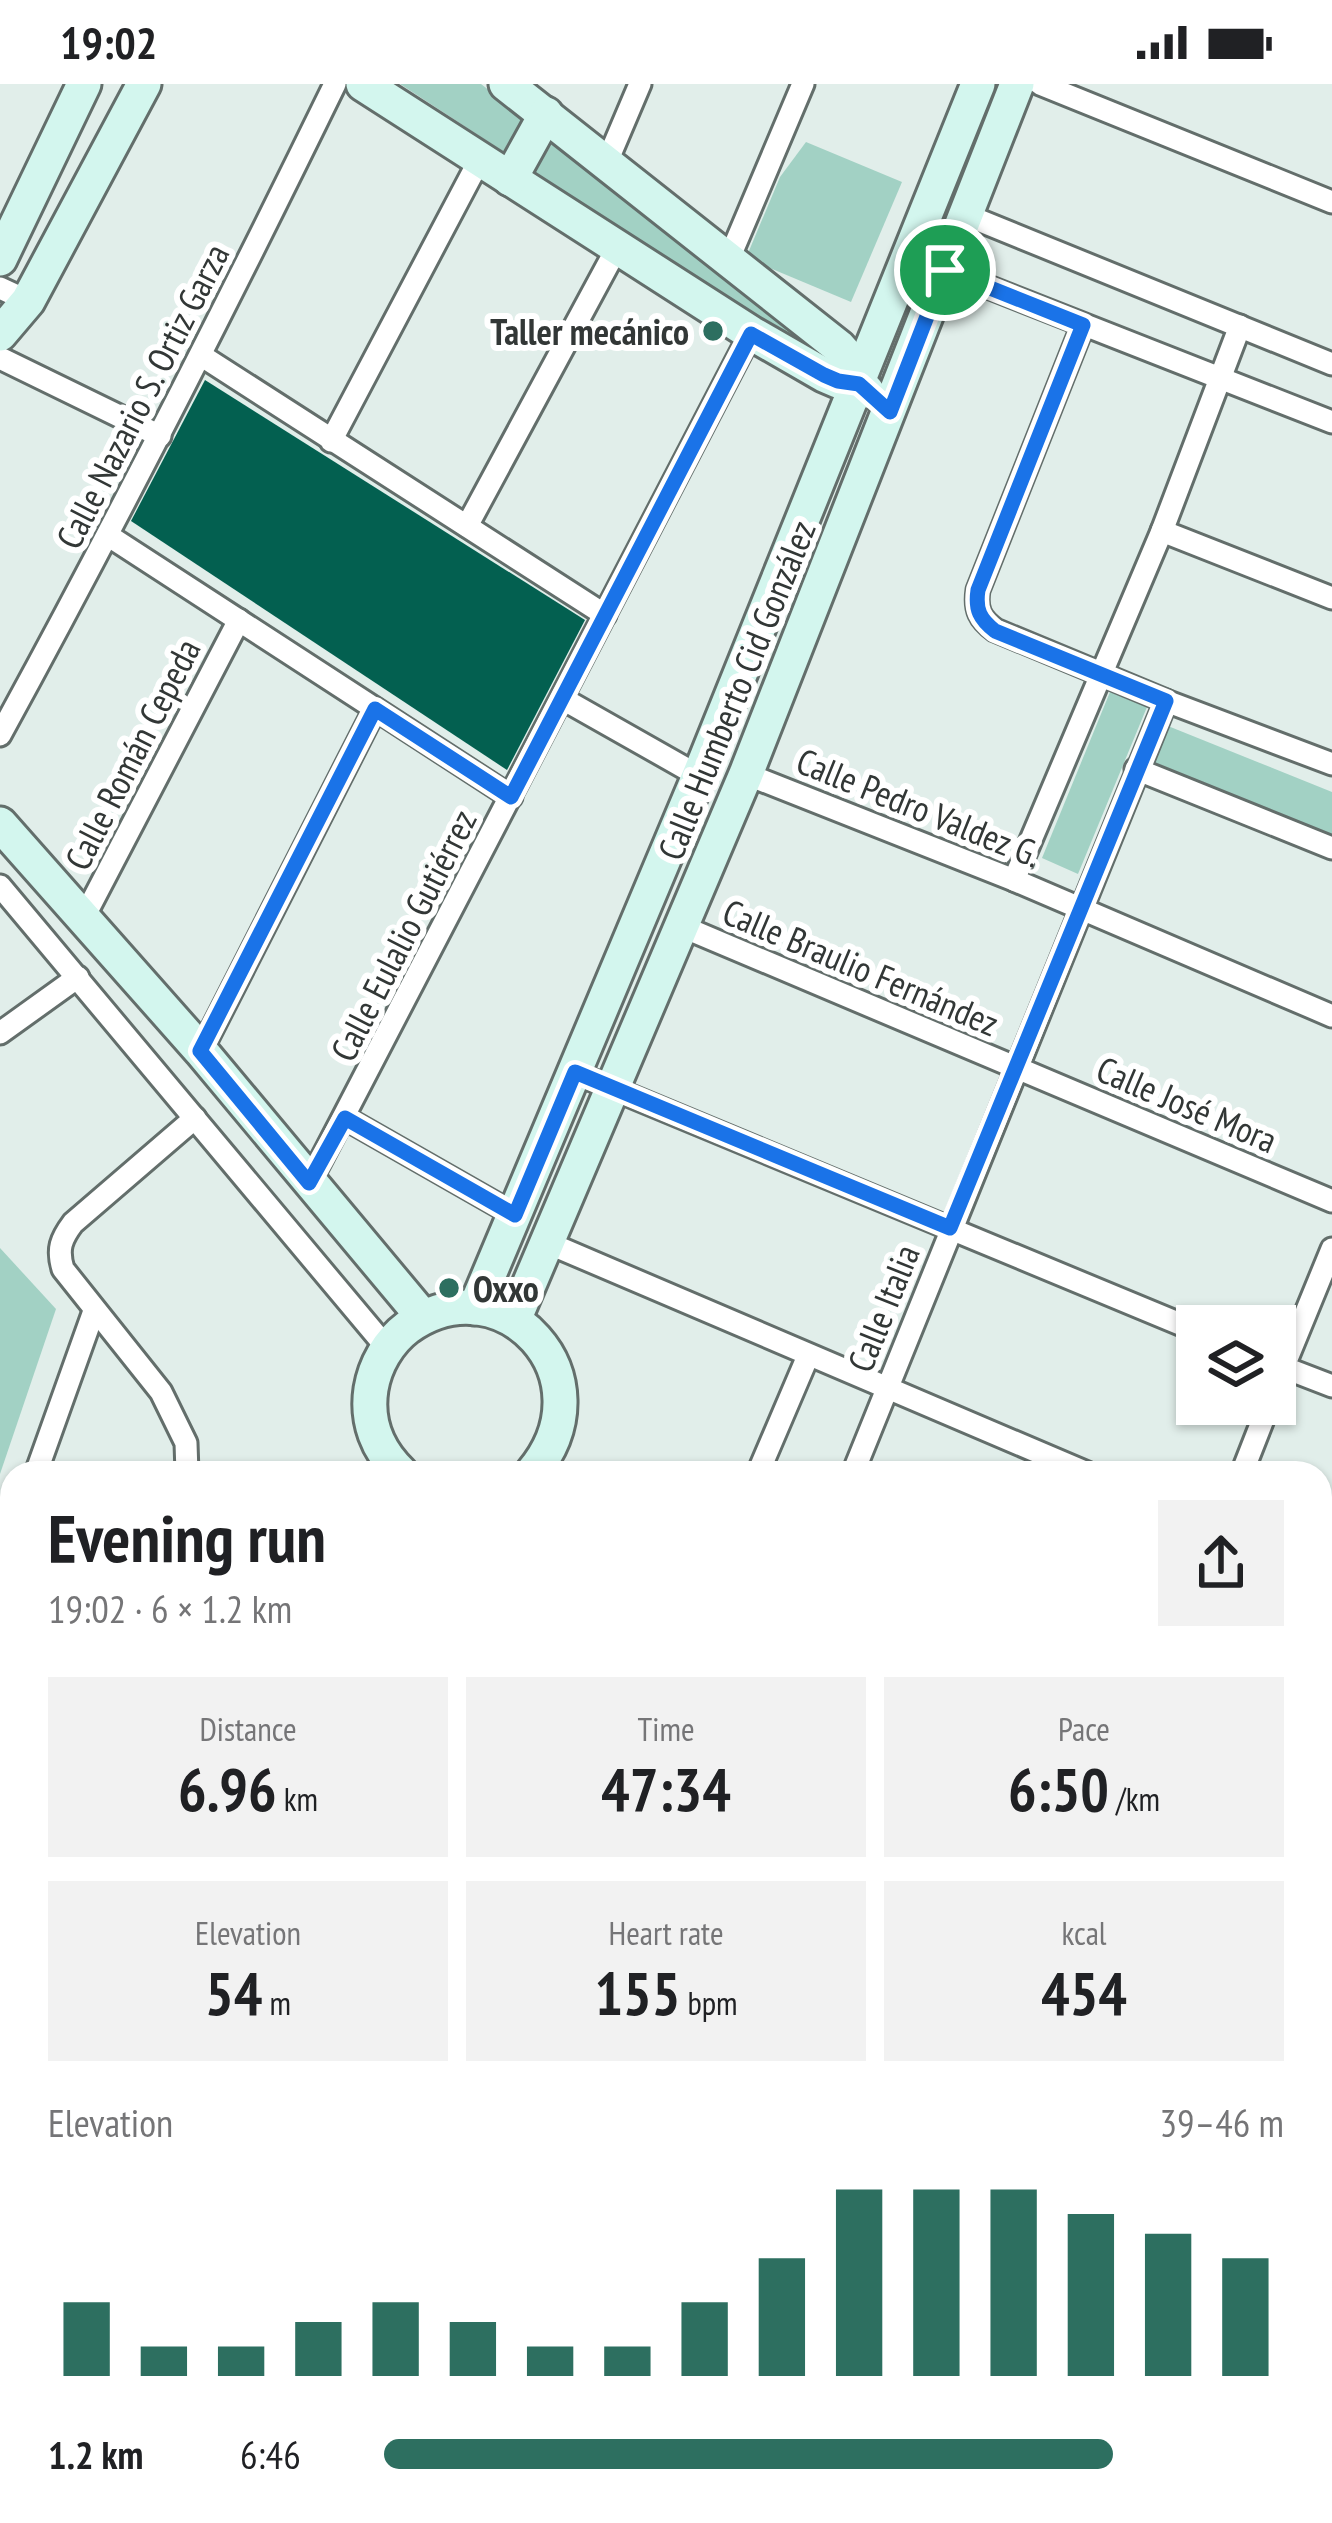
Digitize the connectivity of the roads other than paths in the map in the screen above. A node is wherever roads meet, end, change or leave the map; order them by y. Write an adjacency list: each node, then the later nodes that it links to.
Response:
1 (84, 84): 18 (street)
2 (144, 84): 21 (street)
3 (335, 84): 26 (street, Calle Nazario S. Ortiz Garza)
4 (363, 84): 12 (street)
5 (506, 84): 11 (street)
6 (640, 84): 13 (street)
7 (803, 84): 19 (street)
8 (978, 84): 30 (street, Calle Humberto Cid González)
9 (1017, 84): 16 (street, Calle Humberto Cid González)
10 (1040, 84): 15 (street)
11 (546, 114): 13 (street); 14 (street)
12 (480, 159): 14 (street); 34 (street)
13 (606, 164): 19 (street)
14 (510, 178): 17 (street)
15 (1332, 202)
16 (966, 214): 20 (street, Calle Humberto Cid González); 23 (street)
17 (618, 245): 25 (street); 35 (street)
18 (0, 259)
19 (728, 261): 30 (street)
20 (945, 270): 22 (street); 31 (street, Calle Humberto Cid González)
21 (14, 294): 24 (street)
22 (1083, 325): 29 (street); 43 (street)
23 (1240, 326): 28 (street); 29 (street)
24 (0, 334)
25 (751, 334): 30 (street); 39 (street, Calle Eulalio Gutiérrez)
26 (202, 356): 33 (street, Calle Nazario S. Ortiz Garza); 34 (street)
27 (0, 358): 33 (street)
28 (1332, 364)
29 (1220, 379): 32 (street); 36 (street)
30 (859, 384): 31 (street); 41 (street, Calle Humberto Cid González)
31 (890, 412): 42 (street, Calle Humberto Cid González)
32 (1332, 422)
33 (160, 436): 37 (street, Calle Nazario S. Ortiz Garza)
34 (331, 441): 35 (street)
35 (467, 526): 39 (street)
36 (1162, 531): 38 (street); 43 (street)
37 (109, 536): 40 (street); 47 (street, Calle Nazario S. Ortiz Garza)
38 (1332, 598)
39 (605, 615): 44 (street, Calle Eulalio Gutiérrez)
40 (239, 620): 46 (street); 58 (street, Calle Román Cepeda)
41 (758, 629): 42 (street); 51 (street, Calle Humberto Cid González)
42 (797, 647): 50 (street, Calle Humberto Cid González)
43 (1100, 674): 45 (street); 55 (street)
44 (563, 699): 51 (street); 52 (street, Calle Eulalio Gutiérrez)
45 (1166, 701): 48 (street); 49 (street, Calle Italia)
46 (375, 709): 52 (street); 63 (street)
47 (0, 735)
48 (1332, 764)
49 (1136, 769): 54 (street); 57 (street, Calle Italia)
50 (746, 774): 55 (street, Calle Pedro Valdez G.); 59 (street, Calle Humberto Cid González)
51 (699, 776): 65 (street, Calle Humberto Cid González)
52 (511, 797): 68 (street, Calle Eulalio Gutiérrez)
53 (0, 824): 58 (street)
54 (1332, 848)
55 (1014, 880): 57 (street, Calle Pedro Valdez G.)
56 (0, 886): 60 (street)
57 (1081, 910): 61 (street, Calle Pedro Valdez G.); 64 (street, Calle Italia)
58 (83, 919): 63 (street)
59 (681, 926): 64 (street, Calle Braulio Fernández); 66 (street, Calle Humberto Cid González)
60 (78, 977): 62 (street); 67 (street)
61 (1332, 1016)
62 (0, 1034)
63 (200, 1051): 69 (street)
64 (1016, 1069): 70 (street, Calle José Mora); 72 (street, Calle Italia)
65 (575, 1072): 66 (street); 71 (street, Calle Humberto Cid González)
66 (612, 1088): 72 (street); 73 (street, Calle Humberto Cid González)
67 (195, 1118): 76 (street); 81 (street)
68 (345, 1118): 69 (street, Calle Eulalio Gutiérrez); 71 (street)
69 (309, 1183): 77 (street)
70 (1332, 1201)
71 (515, 1215): 75 (street, Calle Humberto Cid González)
72 (950, 1228): 79 (street); 85 (street, Calle Italia)
73 (548, 1243): 78 (street, Calle Humberto Cid González); 82 (street)
74 (1332, 1250): 80 (street)
75 (475, 1308): 77 (street); 78 (street)
76 (94, 1311): 87 (street); 88 (street)
77 (423, 1317): 81 (street)
78 (514, 1320): 90 (street)
79 (1176, 1322)
80 (1296, 1332)
81 (387, 1348): 89 (street)
82 (808, 1356): 85 (street); 91 (street)
83 (1296, 1377): 84 (street)
84 (1332, 1386)
85 (887, 1389): 92 (street, Calle Italia); 93 (street)
86 (1261, 1425): 94 (street)
87 (40, 1461)
88 (187, 1461)
89 (388, 1461)
90 (547, 1461)
91 (763, 1461)
92 (858, 1461)
93 (1058, 1461)
94 (1247, 1461)

